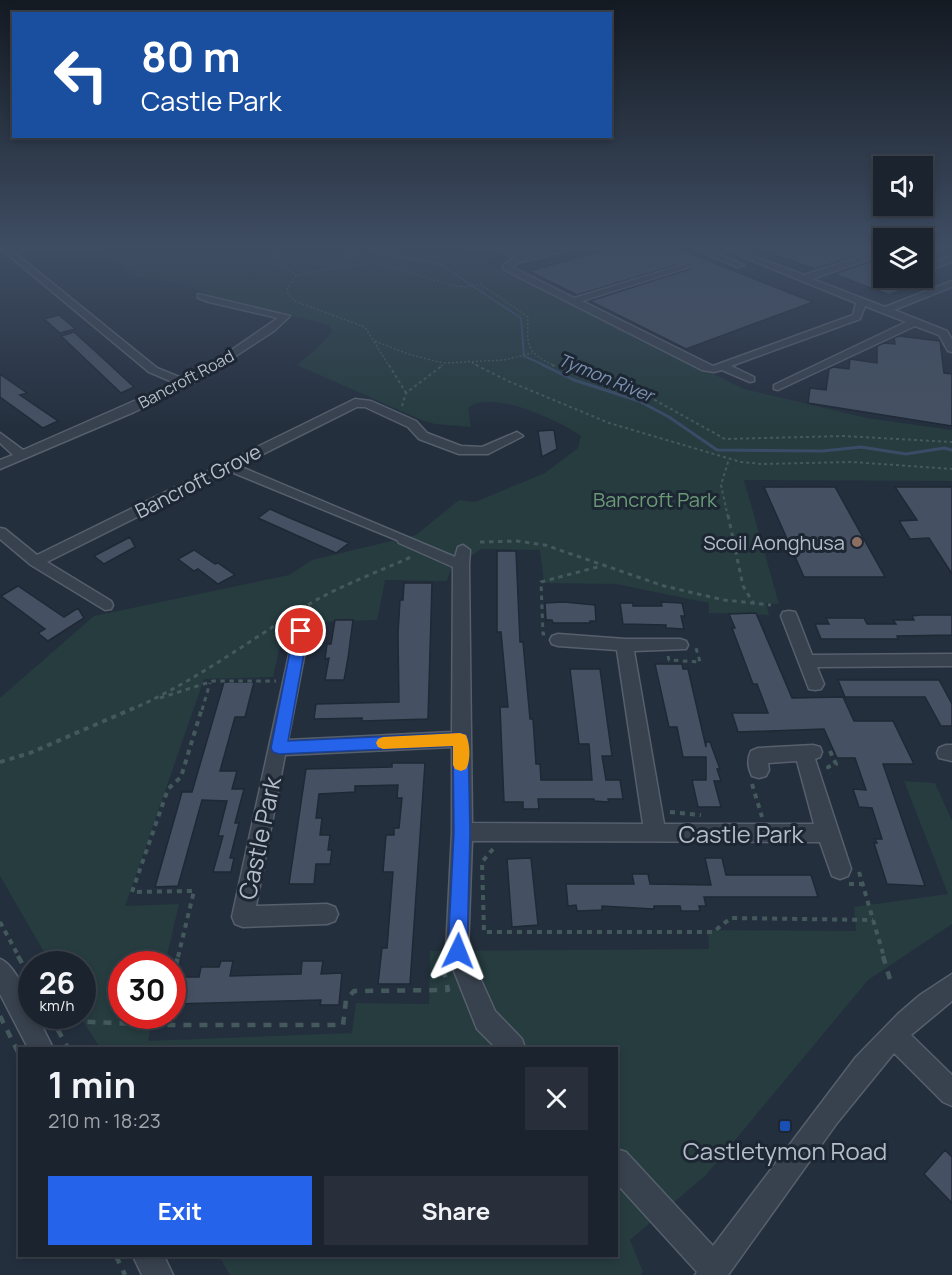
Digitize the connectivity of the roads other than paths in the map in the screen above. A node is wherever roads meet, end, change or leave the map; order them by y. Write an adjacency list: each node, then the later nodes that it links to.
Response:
1 (78, 308): 12 (street)
2 (251, 308): 12 (street, Bancroft Road)
3 (588, 308): 10 (street)
4 (860, 308): 10 (street)
5 (882, 308): 7 (street)
6 (889, 308): 7 (street)
7 (886, 310): 8 (street)
8 (917, 321): 9 (street); 13 (street)
9 (952, 349)
10 (724, 367): 11 (street)
11 (750, 379)
12 (182, 382): 18 (street, Bancroft Road)
13 (778, 387)
14 (489, 436): 17 (street)
15 (516, 436): 17 (street)
16 (0, 437): 18 (street)
17 (501, 443): 20 (street, Bancroft Grove)
18 (21, 455): 19 (street, Bancroft Road)
19 (0, 465)
20 (228, 466): 22 (street, Bancroft Grove); 32 (street)
21 (0, 532): 22 (street)
22 (36, 562): 23 (street)
23 (105, 605)
24 (789, 616): 30 (street)
25 (301, 631): 33 (street, Castle Park)
26 (555, 637): 27 (street)
27 (625, 645): 28 (street); 36 (street, Castle Park)
28 (680, 647)
29 (952, 660): 30 (street)
30 (805, 661): 31 (street)
31 (815, 684)
32 (460, 739): 33 (street); 35 (street)
33 (279, 748): 39 (street, Castle Park)
34 (755, 773): 37 (street)
35 (462, 832): 36 (street, Castle Park); 44 (street)
36 (655, 832): 37 (street, Castle Park)
37 (827, 833): 38 (street)
38 (847, 872)
39 (327, 914)
40 (0, 970): 43 (street)
41 (952, 986): 42 (street)
42 (894, 1036): 45 (street); 48 (street)
43 (40, 1047)
44 (512, 1047)
45 (952, 1093)
46 (618, 1164): 48 (street)
47 (149, 1257): 49 (street)
48 (712, 1272)
49 (158, 1275)

